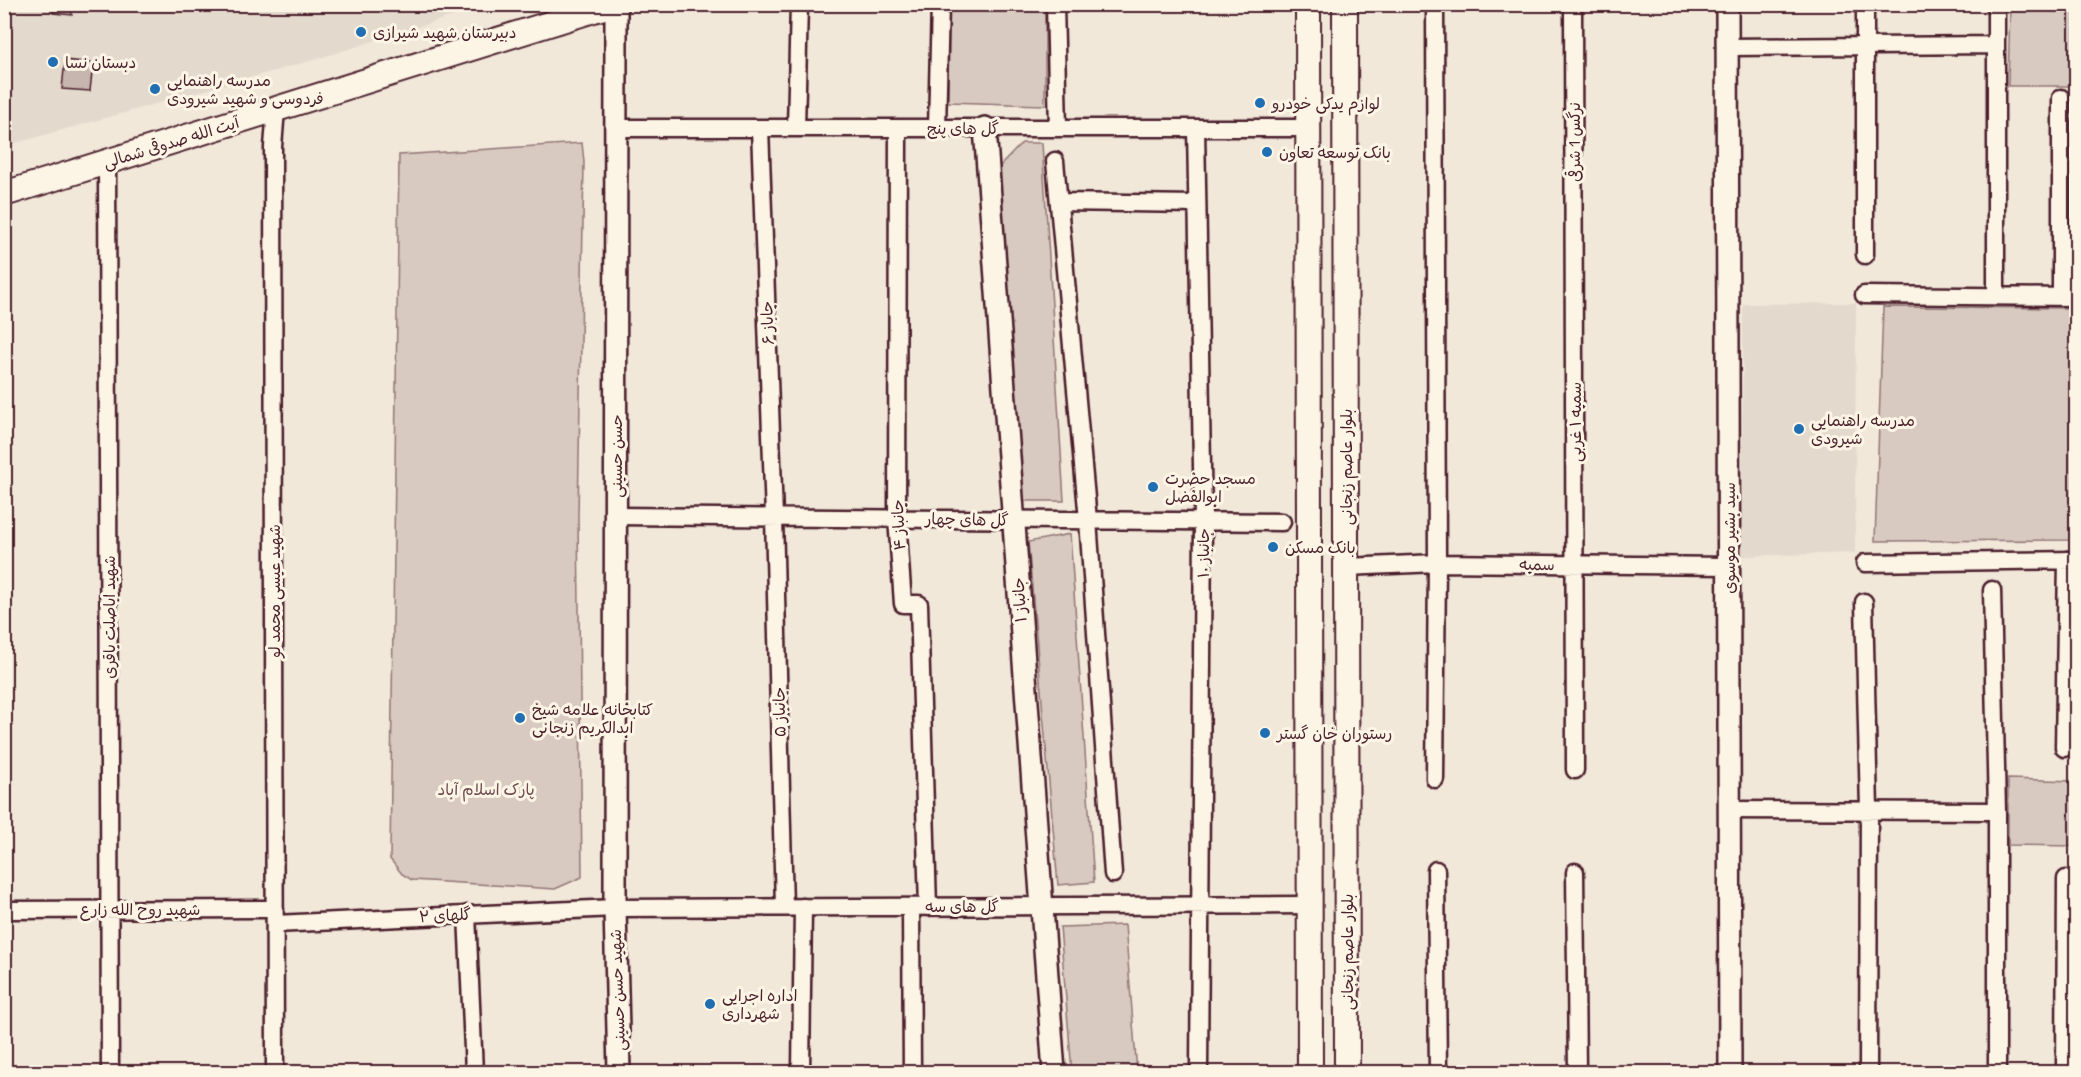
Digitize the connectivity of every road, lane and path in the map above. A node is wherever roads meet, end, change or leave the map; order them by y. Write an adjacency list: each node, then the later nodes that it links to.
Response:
1 (614, 4): 16 (main road, آیت الله صدوقی شمالی); 17 (street, حسن حسینی)
2 (799, 4): 19 (street)
3 (940, 4): 21 (street)
4 (1055, 4): 23 (street)
5 (1308, 4): 25 (main road)
6 (1345, 4): 48 (main road, بلوار عاصم زنجانی)
7 (1435, 4): 44 (street)
8 (1573, 4): 32 (street, نرگس 1 شرقی)
9 (1727, 4): 14 (street, سید بشیر موسوی)
10 (1865, 4): 13 (street)
11 (1996, 4): 12 (street)
12 (1996, 45): 13 (street); 34 (street)
13 (1865, 46): 14 (street); 31 (street)
14 (1728, 47): 47 (street, سید بشیر موسوی)
15 (2061, 98): 35 (street)
16 (276, 109): 27 (main road, آیت الله صدوقی شمالی); 72 (street, شهید عیسی محمد لو)
17 (617, 128): 18 (street, گل های پنج); 36 (street, حسن حسینی)
18 (760, 128): 19 (street, گل های پنج); 37 (street, جاباز ۶)
19 (796, 128): 20 (street, گل های پنج)
20 (898, 128): 21 (street, گل های پنج); 38 (street, جانباز ۴)
21 (937, 128): 22 (street, گل های پنج)
22 (985, 128): 23 (street, گل های پنج); 39 (street, جانباز ۱)
23 (1058, 128): 24 (street, گل های پنج)
24 (1196, 128): 25 (street, گل های پنج); 30 (street, جانباز ۱۰)
25 (1308, 128): 62 (main road)
26 (1055, 161): 29 (street)
27 (107, 162): 28 (main road, آیت الله صدوقی شمالی); 69 (street, شهید اباصلت باقری)
28 (4, 194)
29 (1059, 202): 30 (street); 40 (street)
30 (1197, 204): 41 (street, جانباز ۱۰)
31 (1864, 255)
32 (1575, 280): 46 (street, سمیه ۱ غربی)
33 (1864, 295): 34 (street)
34 (1996, 296): 35 (street)
35 (2069, 297)
36 (616, 516): 37 (street, گل های چهار); 67 (street, حسن حسینی)
37 (774, 517): 38 (street, گل های چهار); 68 (street, جانباز ۵)
38 (897, 518): 39 (street, گل های چهار); 66 (street, جانباز ۴)
39 (1014, 519): 40 (street, گل های چهار); 63 (street, جانباز ۱)
40 (1088, 520): 41 (street, گل های چهار); 59 (street)
41 (1203, 521): 42 (street, گل های چهار); 61 (street, جانباز ۱۰)
42 (1282, 522)
43 (2072, 560): 45 (street); 51 (street)
44 (1437, 563): 46 (street, سمیه); 48 (street, سمیه); 53 (street)
45 (1864, 563)
46 (1576, 564): 47 (street, سمیه); 52 (street, سمیه ۱ غربی)
47 (1729, 566): 54 (street, سید بشیر موسوی)
48 (1346, 567): 82 (main road, بلوار عاصم زنجانی)
49 (1992, 590): 56 (street)
50 (1864, 602): 55 (street)
51 (2064, 748)
52 (1575, 770)
53 (1435, 779)
54 (1729, 810): 55 (street); 85 (street, سید بشیر موسوی)
55 (1869, 810): 56 (street); 86 (street)
56 (1997, 811): 87 (street)
57 (1436, 870): 83 (street)
58 (1575, 872): 84 (street)
59 (1113, 874)
60 (2066, 879): 88 (street)
61 (1201, 905): 62 (street, گل های سه); 63 (street, گل های سه); 80 (street, جانباز ۱۰)
62 (1310, 905): 81 (main road)
63 (1041, 906): 66 (street, گل های سه); 79 (street, جانباز ۱)
64 (803, 907): 65 (street, گل های سه); 68 (street, گل های سه); 77 (street)
65 (911, 907): 66 (street, گل های سه); 78 (street)
66 (928, 907)
67 (615, 908): 68 (street, گل های سه); 71 (street, گلهای ۲); 76 (street, شهید حسن حسینی)
68 (784, 908)
69 (110, 909): 70 (street, شهید روح الله زارع); 72 (street, شهید روح الله زارع); 73 (street, شهید اباصلت باقری)
70 (4, 910)
71 (467, 914): 72 (street, گلهای ۲); 75 (street)
72 (275, 916): 74 (street, شهید عیسی محمد لو)
73 (110, 1072)
74 (275, 1072)
75 (474, 1072)
76 (619, 1072)
77 (801, 1072)
78 (912, 1072)
79 (1054, 1072)
80 (1199, 1072)
81 (1310, 1072)
82 (1347, 1072)
83 (1438, 1072)
84 (1577, 1072)
85 (1730, 1072)
86 (1868, 1072)
87 (1997, 1072)
88 (2065, 1072)

